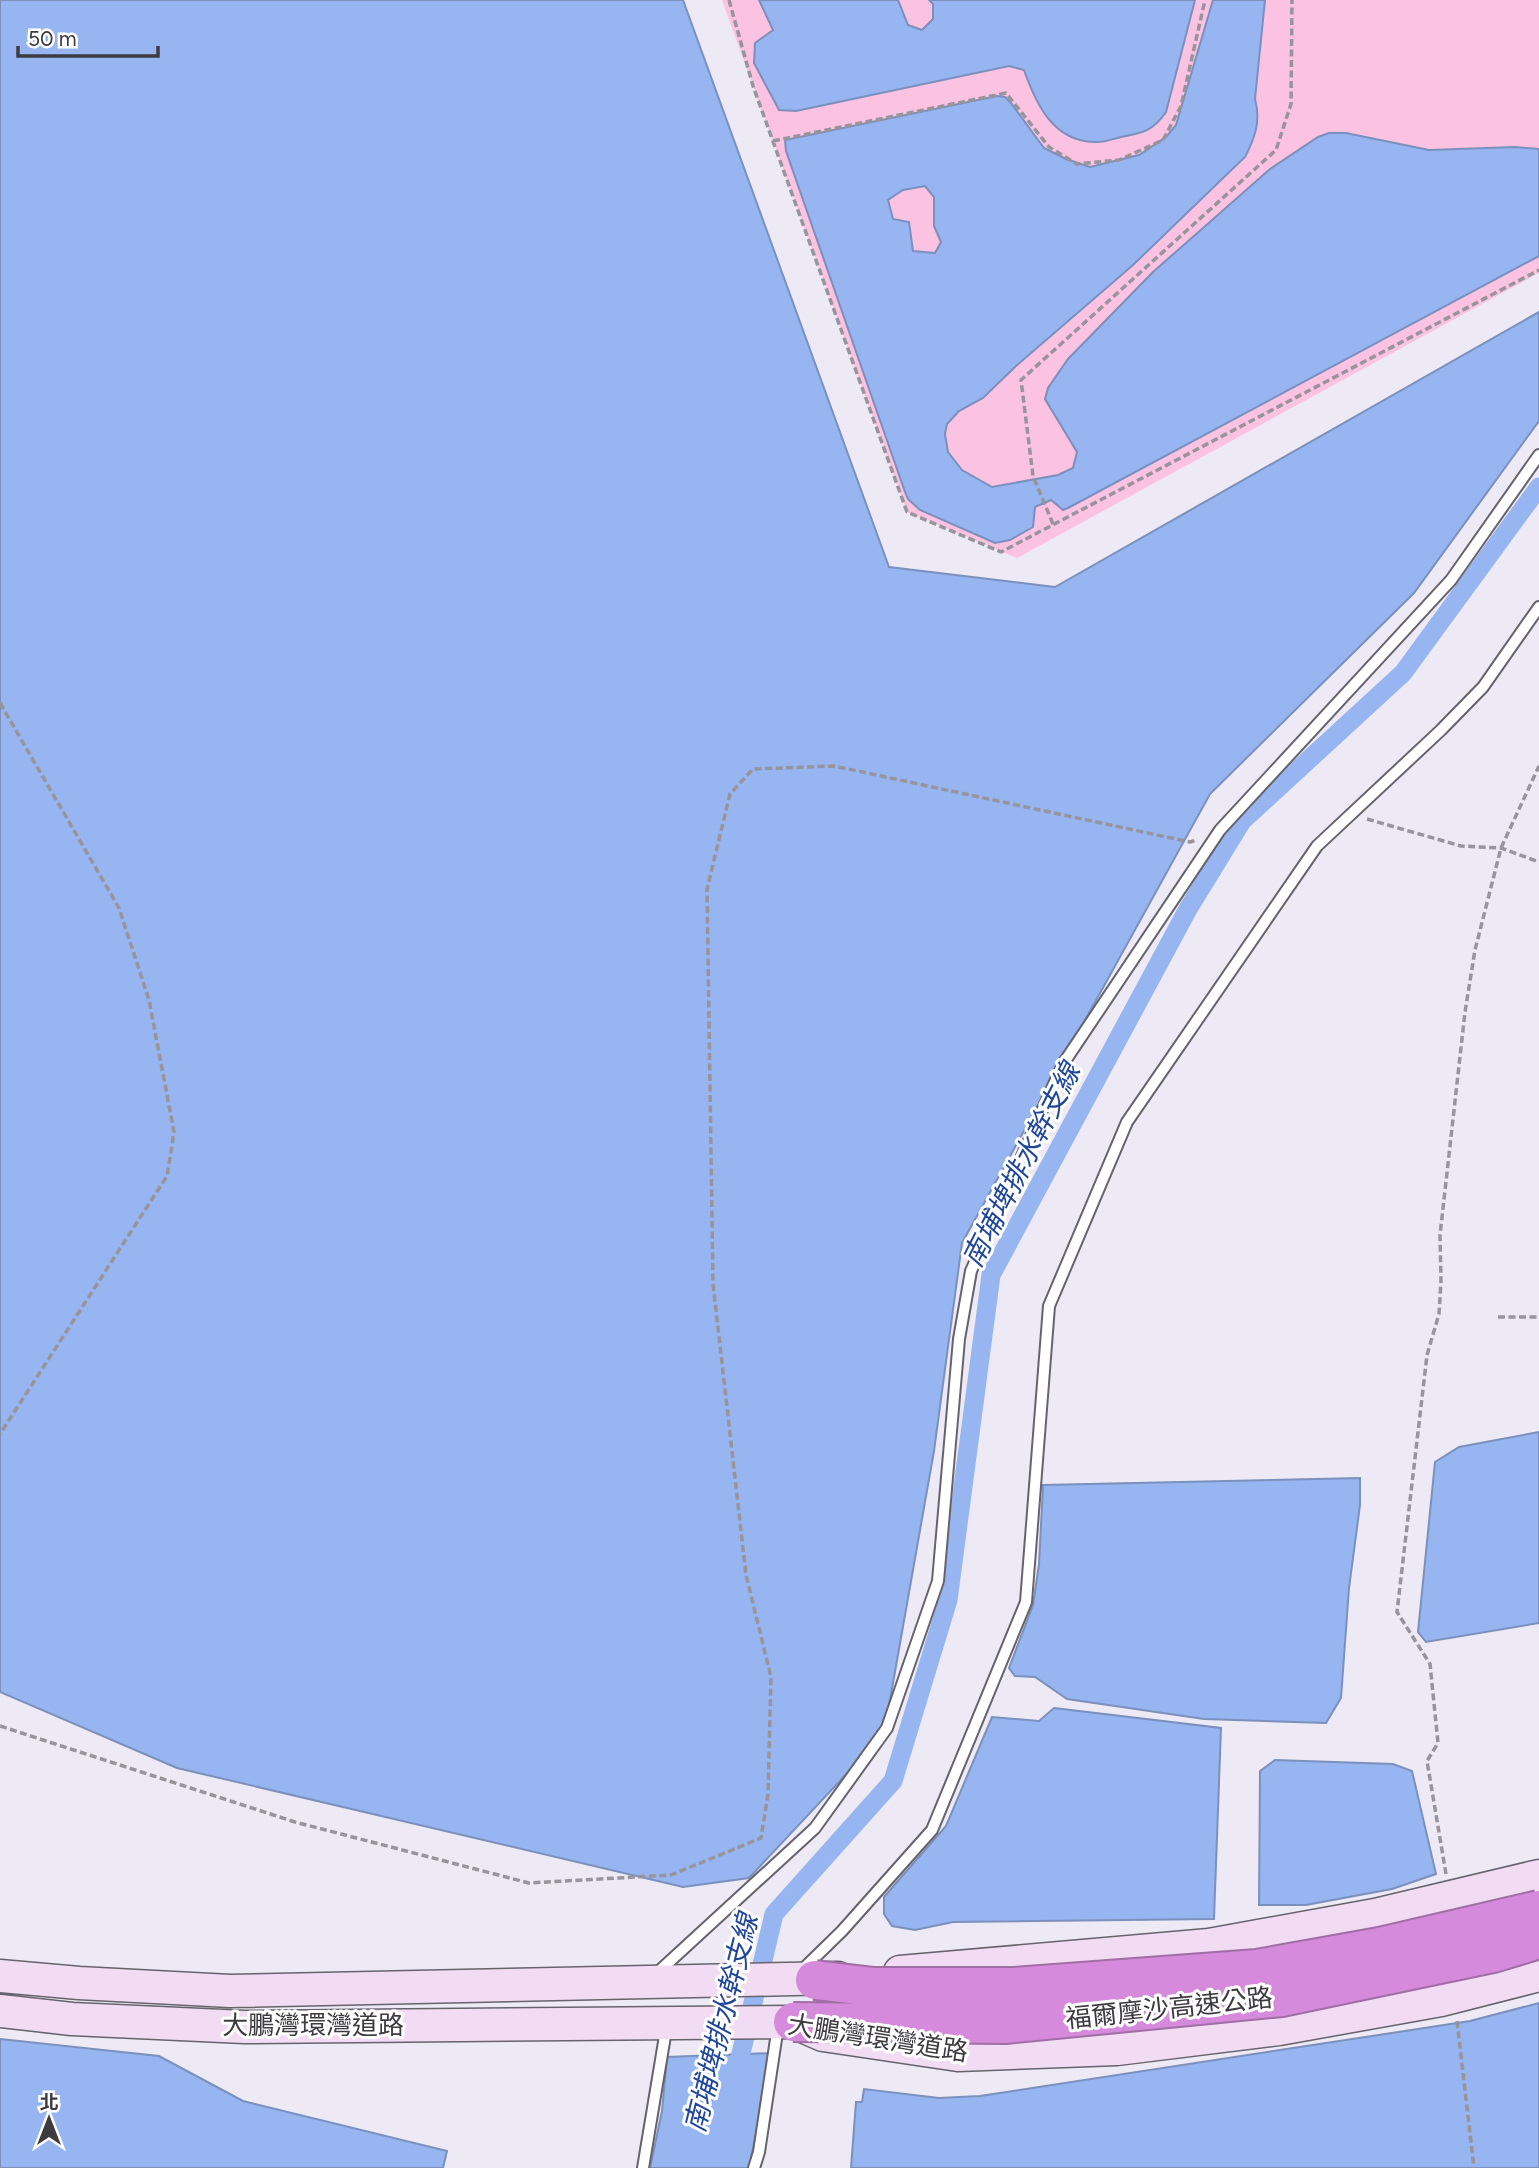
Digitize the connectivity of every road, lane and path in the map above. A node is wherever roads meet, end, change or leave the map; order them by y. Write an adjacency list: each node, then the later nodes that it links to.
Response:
1 (729, 0): 4 (path)
2 (1205, 0): 4 (path)
3 (1292, 0): 7 (path)
4 (773, 141): 7 (path)
5 (1539, 270): 7 (path)
6 (1539, 456): 12 (lane)
7 (1053, 524)
8 (1539, 607): 11 (lane)
9 (0, 703): 17 (path)
10 (1539, 766): 13 (path)
11 (1351, 814): 13 (path); 25 (lane)
12 (1220, 830): 18 (path); 26 (lane)
13 (1501, 848): 14 (path); 20 (path)
14 (1539, 862)
15 (1498, 1317): 16 (path)
16 (1539, 1317)
17 (0, 1434)
18 (0, 1726)
19 (1539, 1876): 20 (street, 大鵬灣環灣道路)
20 (1450, 1897): 25 (street, 大鵬灣環灣道路); 27 (street)
21 (1539, 1910): 25 (highway, 福爾摩沙高速公路, bridge)
22 (1539, 1939): 30 (highway, 福爾摩沙高速公路, bridge)
23 (1539, 1975): 27 (street, 大鵬灣環灣道路)
24 (0, 1976): 26 (street, 大鵬灣環灣道路)
25 (799, 1980): 26 (street, 大鵬灣環灣道路)
26 (647, 1983)
27 (1466, 1994): 30 (street, 大鵬灣環灣道路); 37 (path)
28 (0, 2011): 30 (street, 大鵬灣環灣道路)
29 (0, 2021): 34 (lane)
30 (782, 2025): 36 (lane)
31 (678, 2035): 33 (lane)
32 (652, 2036): 33 (lane)
33 (665, 2036): 35 (lane)
34 (216, 2038)
35 (643, 2168)
36 (754, 2168)
37 (1474, 2168)

